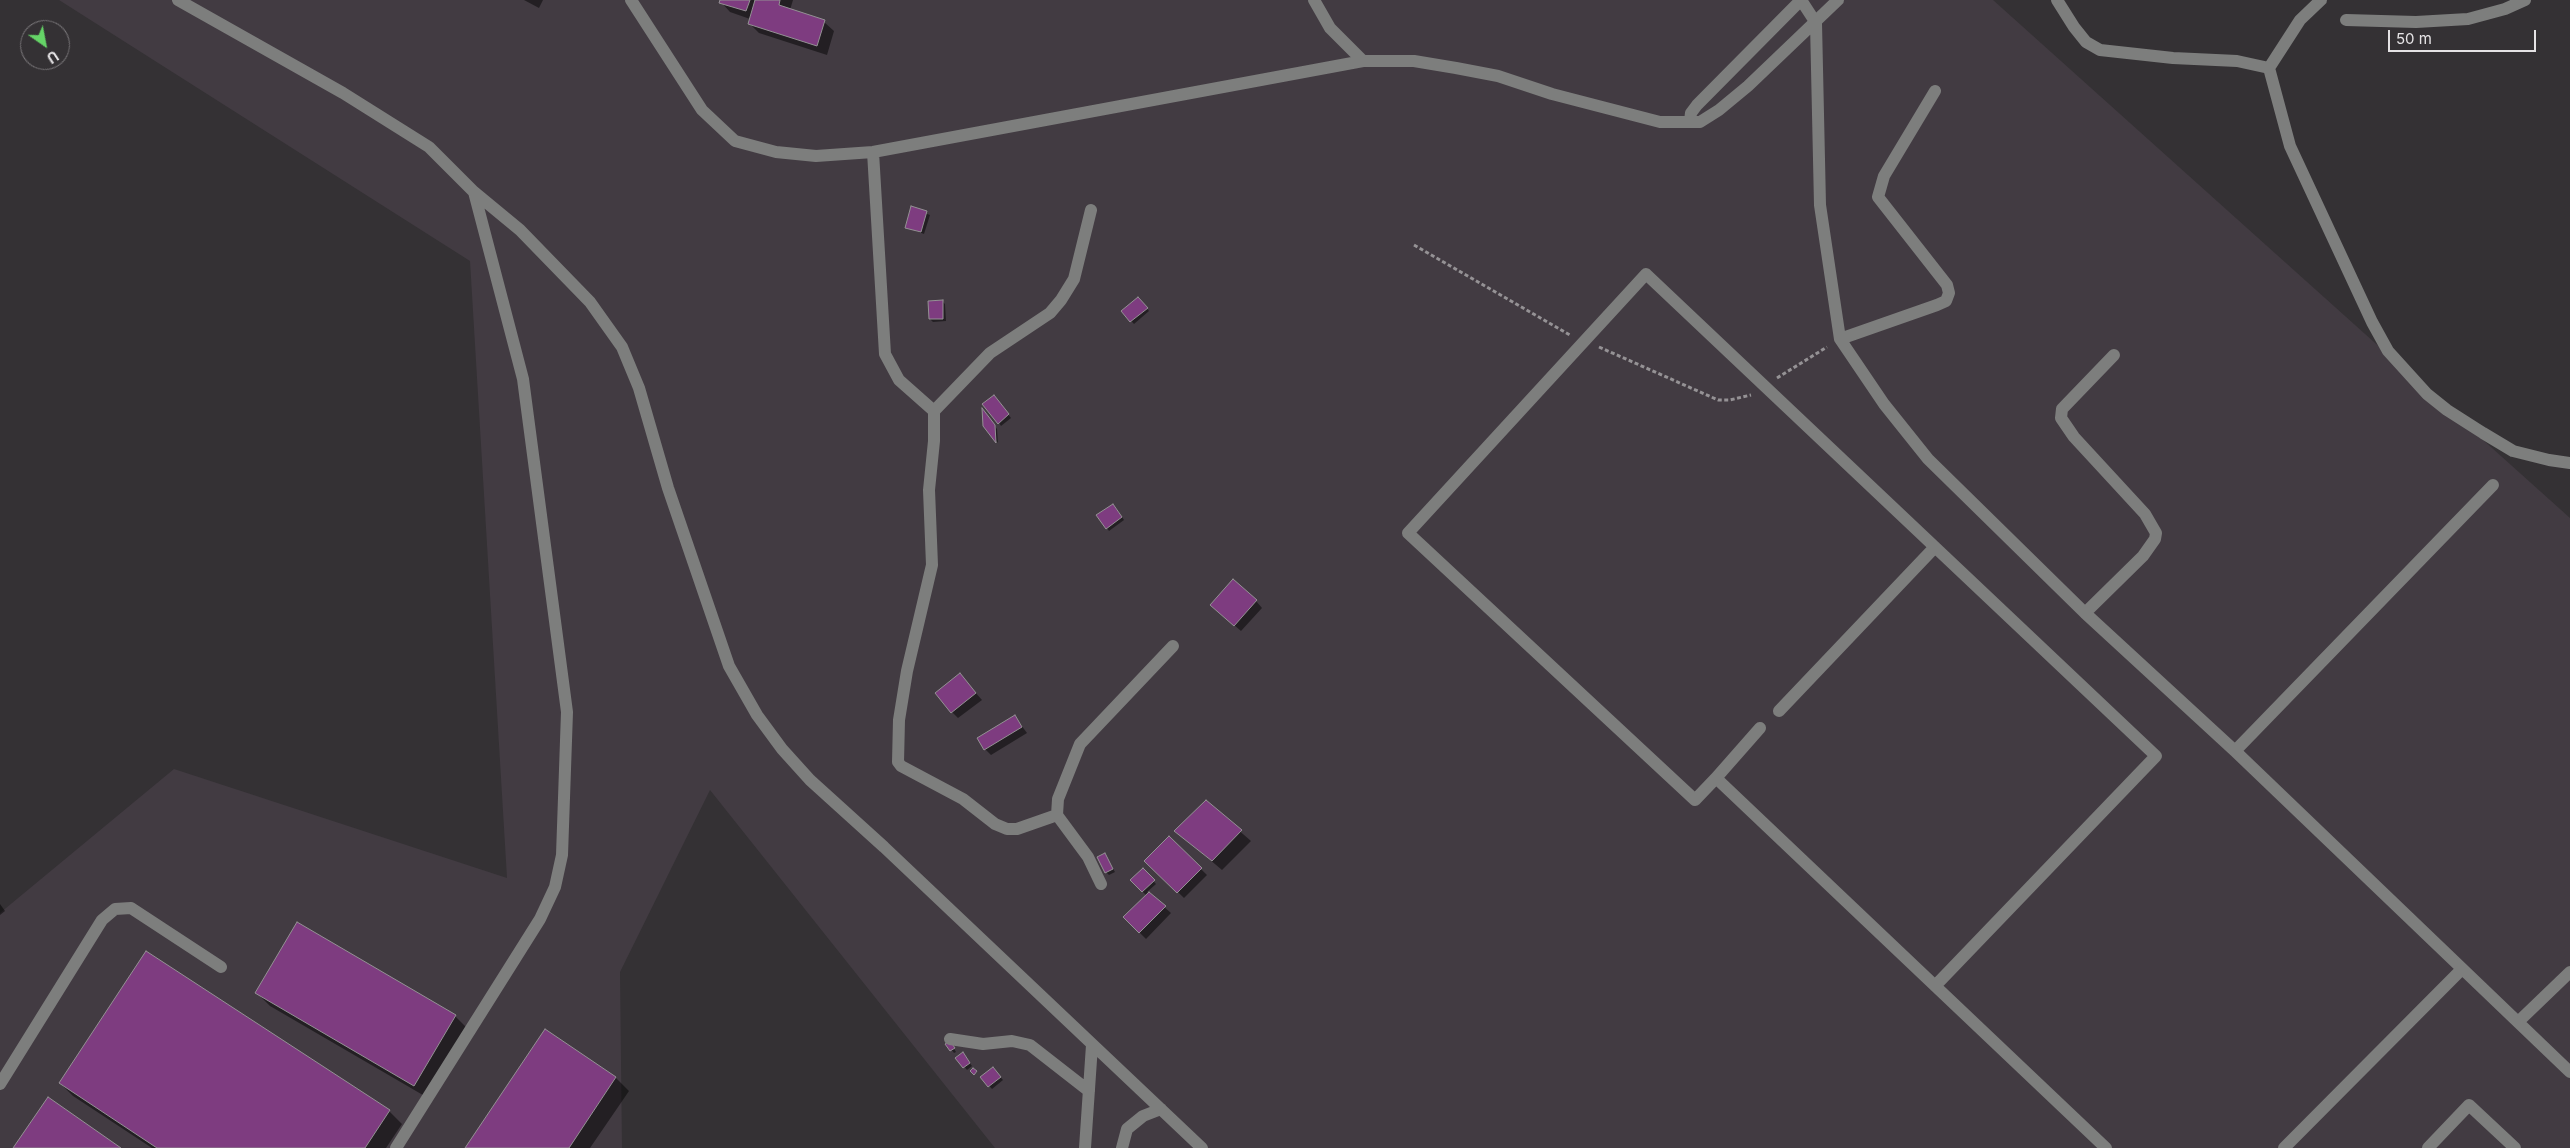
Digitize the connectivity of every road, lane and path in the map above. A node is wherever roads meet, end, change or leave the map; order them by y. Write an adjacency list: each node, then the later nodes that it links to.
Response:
1 (178, 0): 16 (street)
2 (631, 0): 15 (street)
3 (1314, 0): 11 (street)
4 (1801, 0): 10 (street); 14 (street)
5 (1838, 0): 10 (street)
6 (2057, 0): 12 (street)
7 (2321, 0): 12 (street)
8 (2524, 0): 9 (street)
9 (2346, 20)
10 (1816, 23): 14 (street); 20 (street)
11 (1363, 60): 14 (street); 15 (street)
12 (2269, 68): 26 (street)
13 (1935, 91): 20 (street)
14 (1690, 122)
15 (874, 152): 25 (street)
16 (474, 192): 43 (street); 48 (street)
17 (1091, 210): 25 (street)
18 (1414, 245): 19 (path)
19 (1576, 338)
20 (1840, 339): 23 (path); 29 (street)
21 (1594, 345): 24 (path)
22 (2114, 355): 29 (street)
23 (1773, 381)
24 (1758, 390)
25 (934, 411): 35 (street)
26 (2570, 463)
27 (2493, 485): 33 (street)
28 (1935, 547): 31 (street); 34 (street); 40 (street)
29 (2084, 614): 33 (street)
30 (1172, 646): 35 (street)
31 (1779, 712)
32 (1760, 728): 34 (street)
33 (2235, 752): 38 (street)
34 (1716, 778): 40 (street)
35 (1057, 814): 36 (street)
36 (1101, 884)
37 (221, 967): 45 (street)
38 (2462, 969): 41 (street); 53 (street)
39 (2570, 972): 41 (street)
40 (1935, 986): 52 (street)
41 (2518, 1022): 44 (street)
42 (950, 1039): 46 (street)
43 (1092, 1045): 46 (street); 47 (street)
44 (2570, 1072)
45 (0, 1084)
46 (1089, 1091): 49 (street)
47 (1160, 1109): 50 (street); 51 (street)
48 (396, 1148)
49 (1085, 1148)
50 (1122, 1148)
51 (1202, 1148)
52 (2106, 1148)
53 (2284, 1148)
54 (2428, 1148): 55 (street)
55 (2516, 1148)

